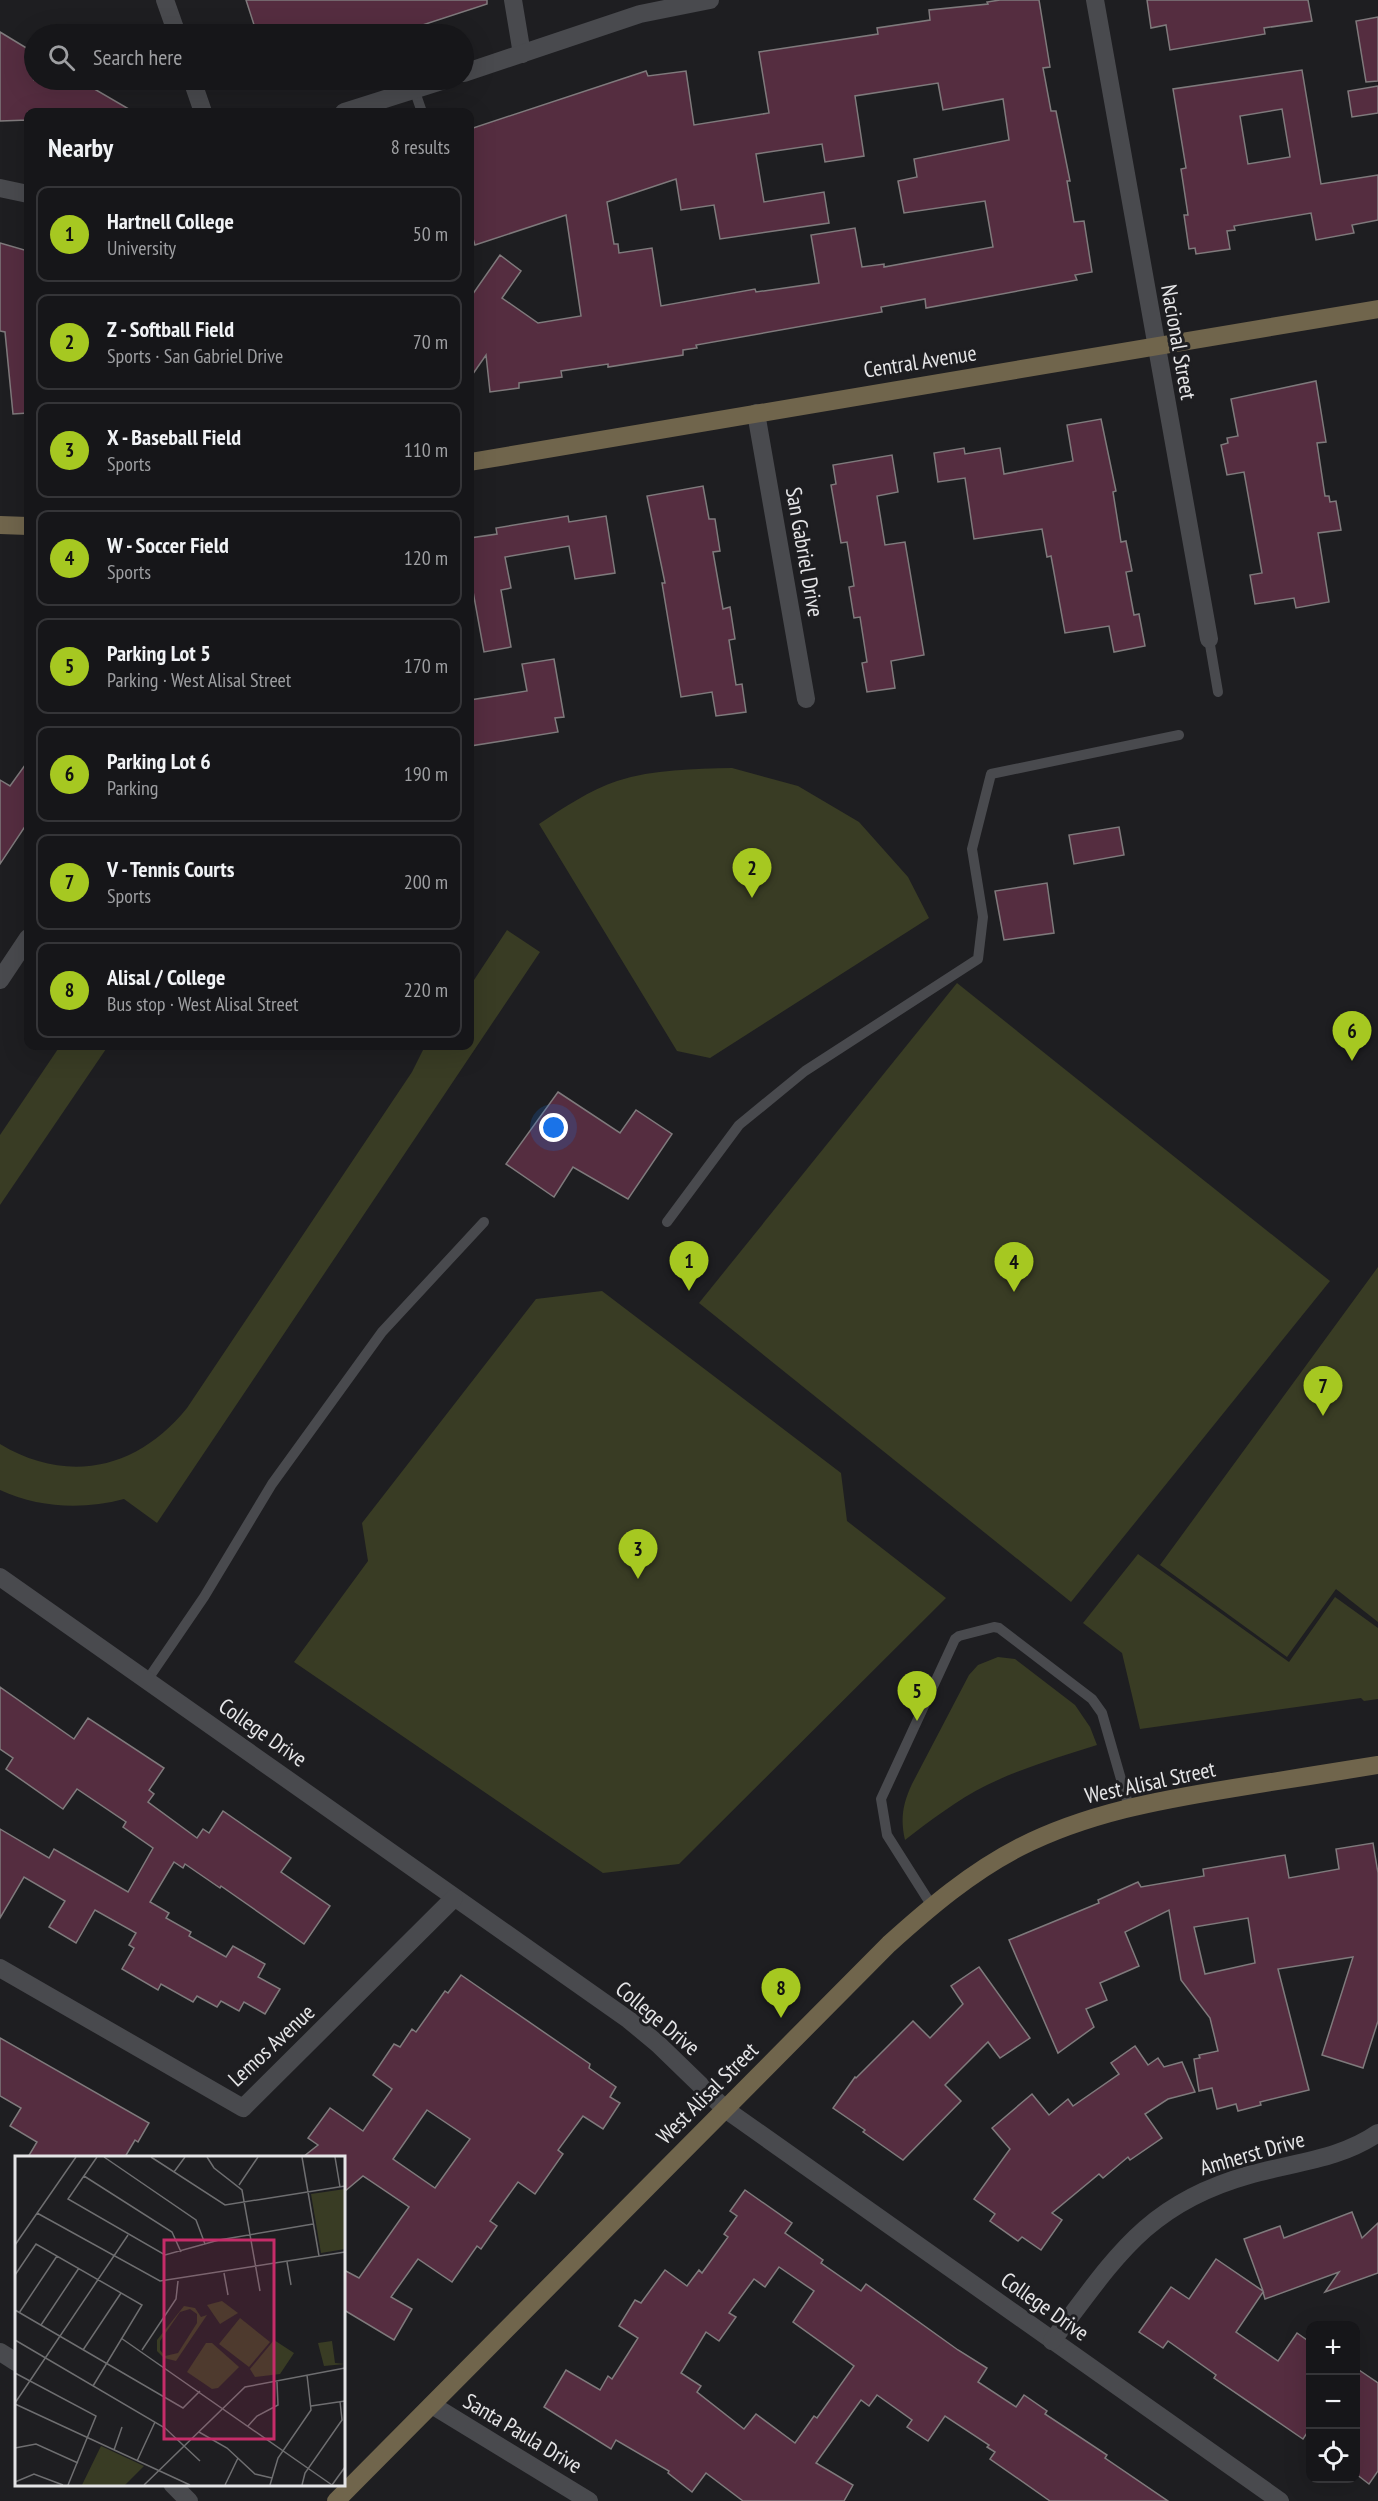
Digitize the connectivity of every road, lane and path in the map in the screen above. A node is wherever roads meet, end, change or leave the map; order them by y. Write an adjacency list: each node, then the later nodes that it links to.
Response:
1 (165, 0): 5 (street)
2 (513, 0): 6 (street)
3 (710, 0): 6 (street)
4 (1095, 0): 17 (street, Nacional Street)
5 (173, 24)
6 (522, 54): 7 (street)
7 (474, 70)
8 (195, 90): 11 (street)
9 (411, 90): 12 (street)
10 (414, 90): 13 (lane)
11 (202, 108)
12 (356, 108)
13 (421, 108)
14 (0, 188): 15 (street)
15 (24, 193)
16 (1378, 309): 17 (main road, Central Avenue)
17 (1155, 346): 18 (main road, Central Avenue); 22 (street, Nacional Street)
18 (756, 413): 19 (main road, Central Avenue); 24 (street, San Gabriel Drive)
19 (474, 461)
20 (0, 525): 21 (main road)
21 (24, 526)
22 (1209, 639): 23 (lane, Nacional Street)
23 (1218, 692)
24 (806, 699)
25 (1179, 735): 29 (lane)
26 (24, 944): 27 (street)
27 (0, 980)
28 (484, 1222): 31 (lane)
29 (667, 1222)
30 (0, 1577): 31 (street, College Drive)
31 (148, 1679): 34 (street, College Drive)
32 (1378, 1765): 33 (main road, West Alisal Street)
33 (1129, 1807): 35 (main road, West Alisal Street); 35 (lane)
34 (454, 1899): 36 (street, Lemos Avenue); 37 (street, College Drive)
35 (932, 1906): 37 (main road, West Alisal Street)
36 (0, 1968)
37 (725, 2109): 39 (street, College Drive); 42 (main road, West Alisal Street)
38 (1378, 2133): 39 (street, Amherst Drive)
39 (1052, 2341): 47 (street, College Drive)
40 (0, 2352): 41 (street)
41 (15, 2361)
42 (432, 2405): 45 (main road, West Alisal Street); 46 (street, Santa Paula Drive)
43 (174, 2486): 44 (street)
44 (189, 2501)
45 (336, 2501)
46 (589, 2501)
47 (1280, 2501)

